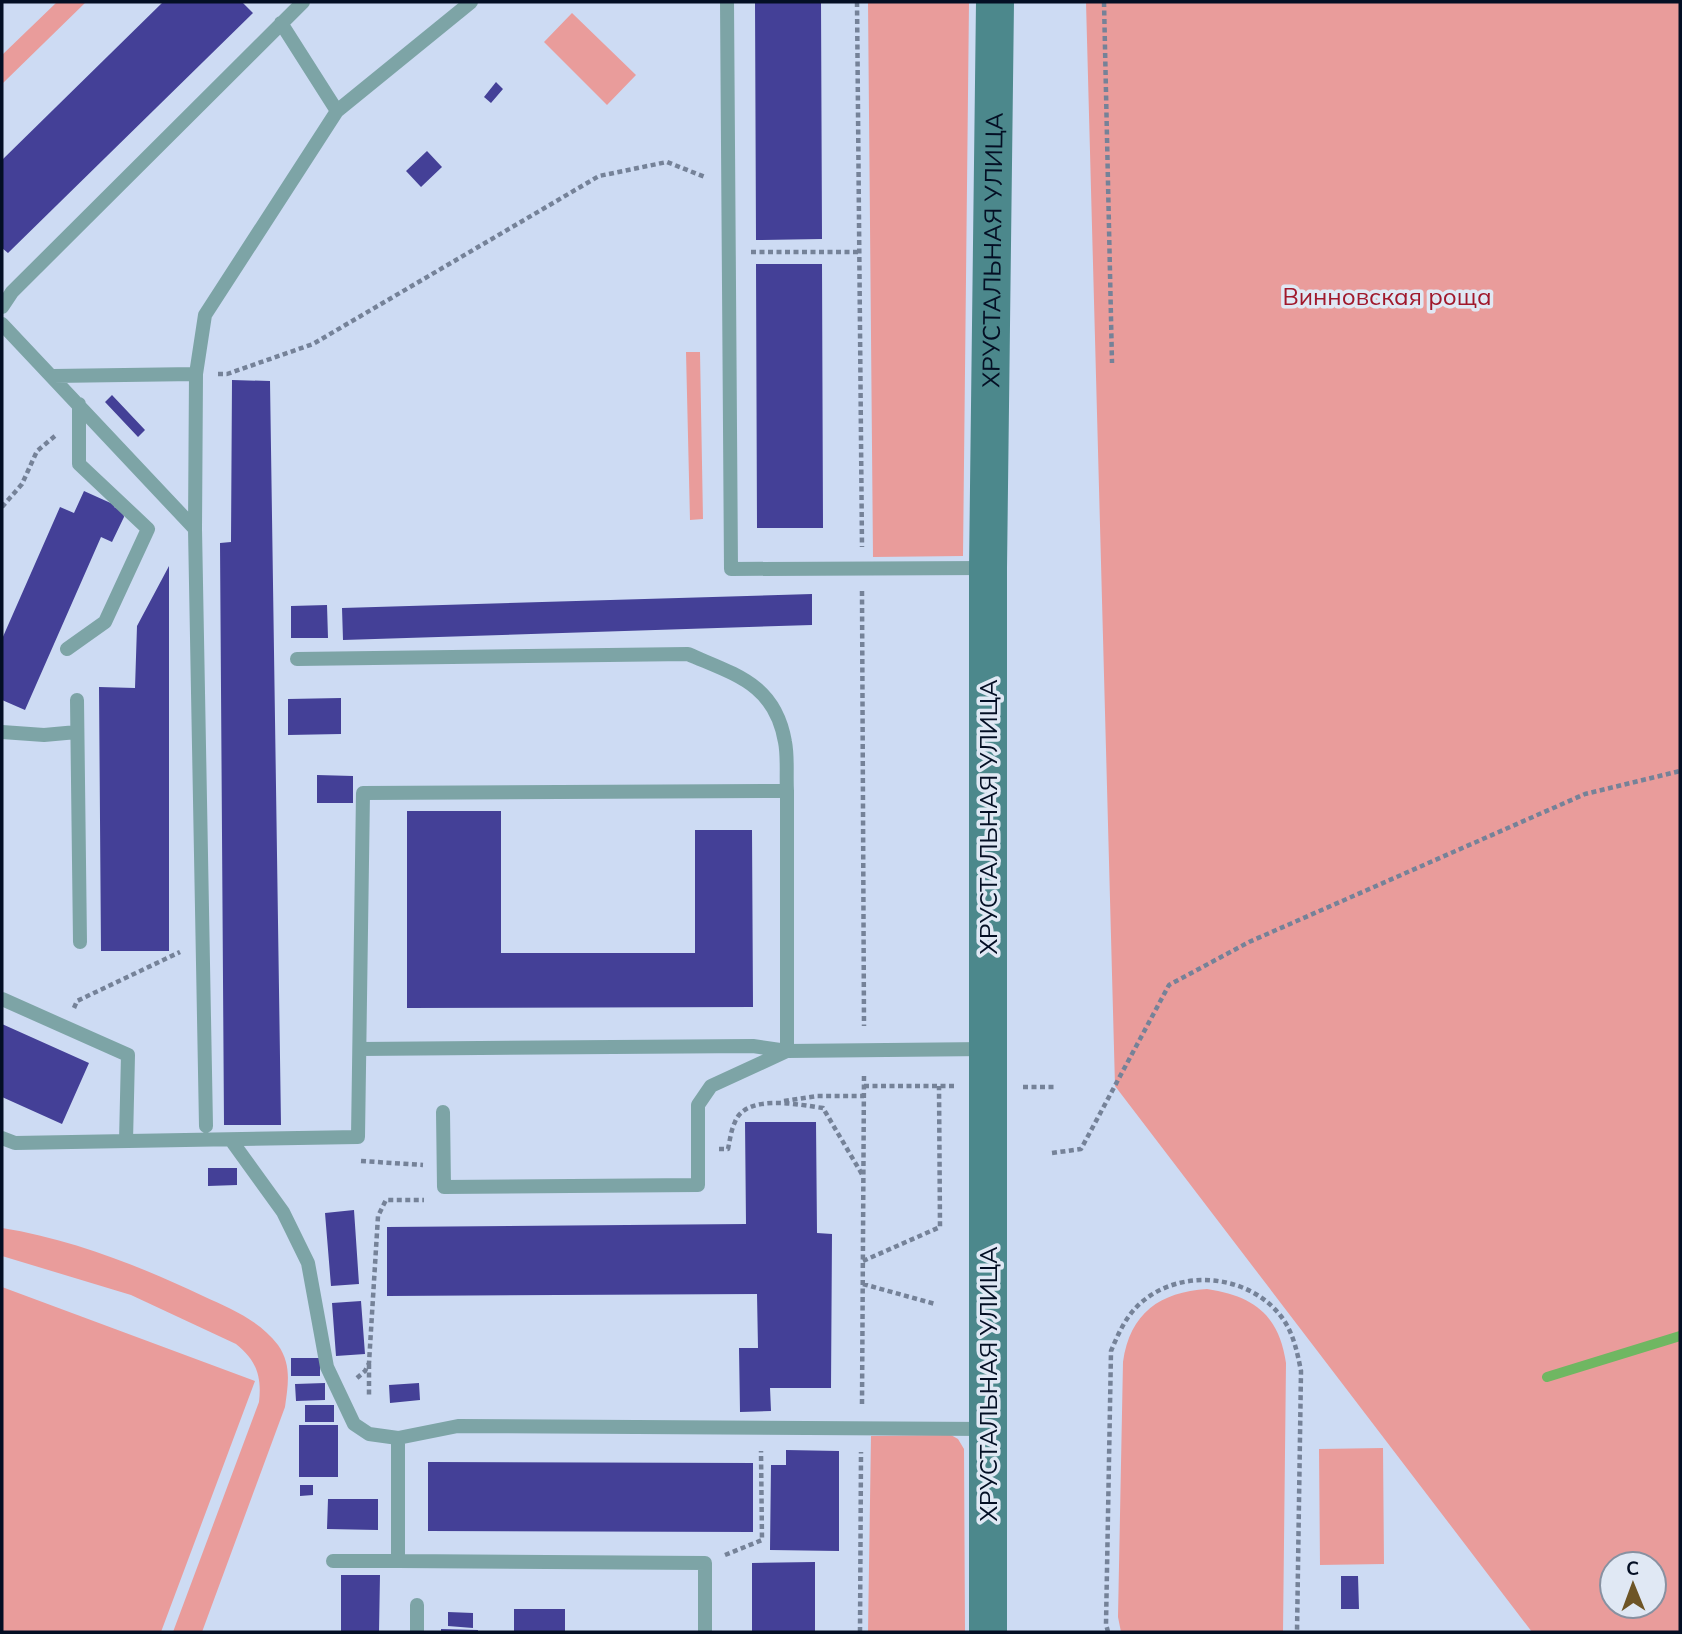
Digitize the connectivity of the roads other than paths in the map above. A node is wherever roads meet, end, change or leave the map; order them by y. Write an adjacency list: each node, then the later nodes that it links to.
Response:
1 (303, 2): 5 (lane)
2 (471, 2): 6 (lane)
3 (727, 2): 13 (lane)
4 (995, 2): 13 (main road, ХРУСТАЛЬНАЯ УЛИЦА)
5 (281, 23): 6 (lane); 7 (lane)
6 (337, 111): 9 (lane)
7 (2, 307)
8 (2, 324): 10 (lane)
9 (196, 374): 10 (lane); 12 (lane)
10 (53, 376): 11 (lane)
11 (79, 404): 12 (lane); 14 (lane)
12 (195, 529): 26 (lane)
13 (988, 568): 23 (main road, ХРУСТАЛЬНАЯ УЛИЦА)
14 (67, 649)
15 (297, 659): 19 (lane)
16 (77, 700): 18 (lane)
17 (2, 732): 18 (lane)
18 (78, 732): 20 (lane)
19 (787, 791): 22 (lane); 24 (lane)
20 (80, 942)
21 (2, 999): 29 (lane)
22 (360, 1049): 24 (lane); 27 (lane)
23 (987, 1049): 24 (lane); 30 (main road, ХРУСТАЛЬНАЯ УЛИЦА)
24 (788, 1051): 25 (lane)
25 (443, 1112)
26 (206, 1126)
27 (231, 1139): 29 (lane); 31 (lane)
28 (8, 1140): 29 (lane)
29 (126, 1141)
30 (989, 1429): 31 (lane); 37 (main road, ХРУСТАЛЬНАЯ УЛИЦА)
31 (398, 1438): 33 (lane)
32 (333, 1561): 33 (lane)
33 (398, 1561): 36 (lane)
34 (417, 1605): 35 (lane)
35 (417, 1632)
36 (705, 1632)
37 (988, 1632)

